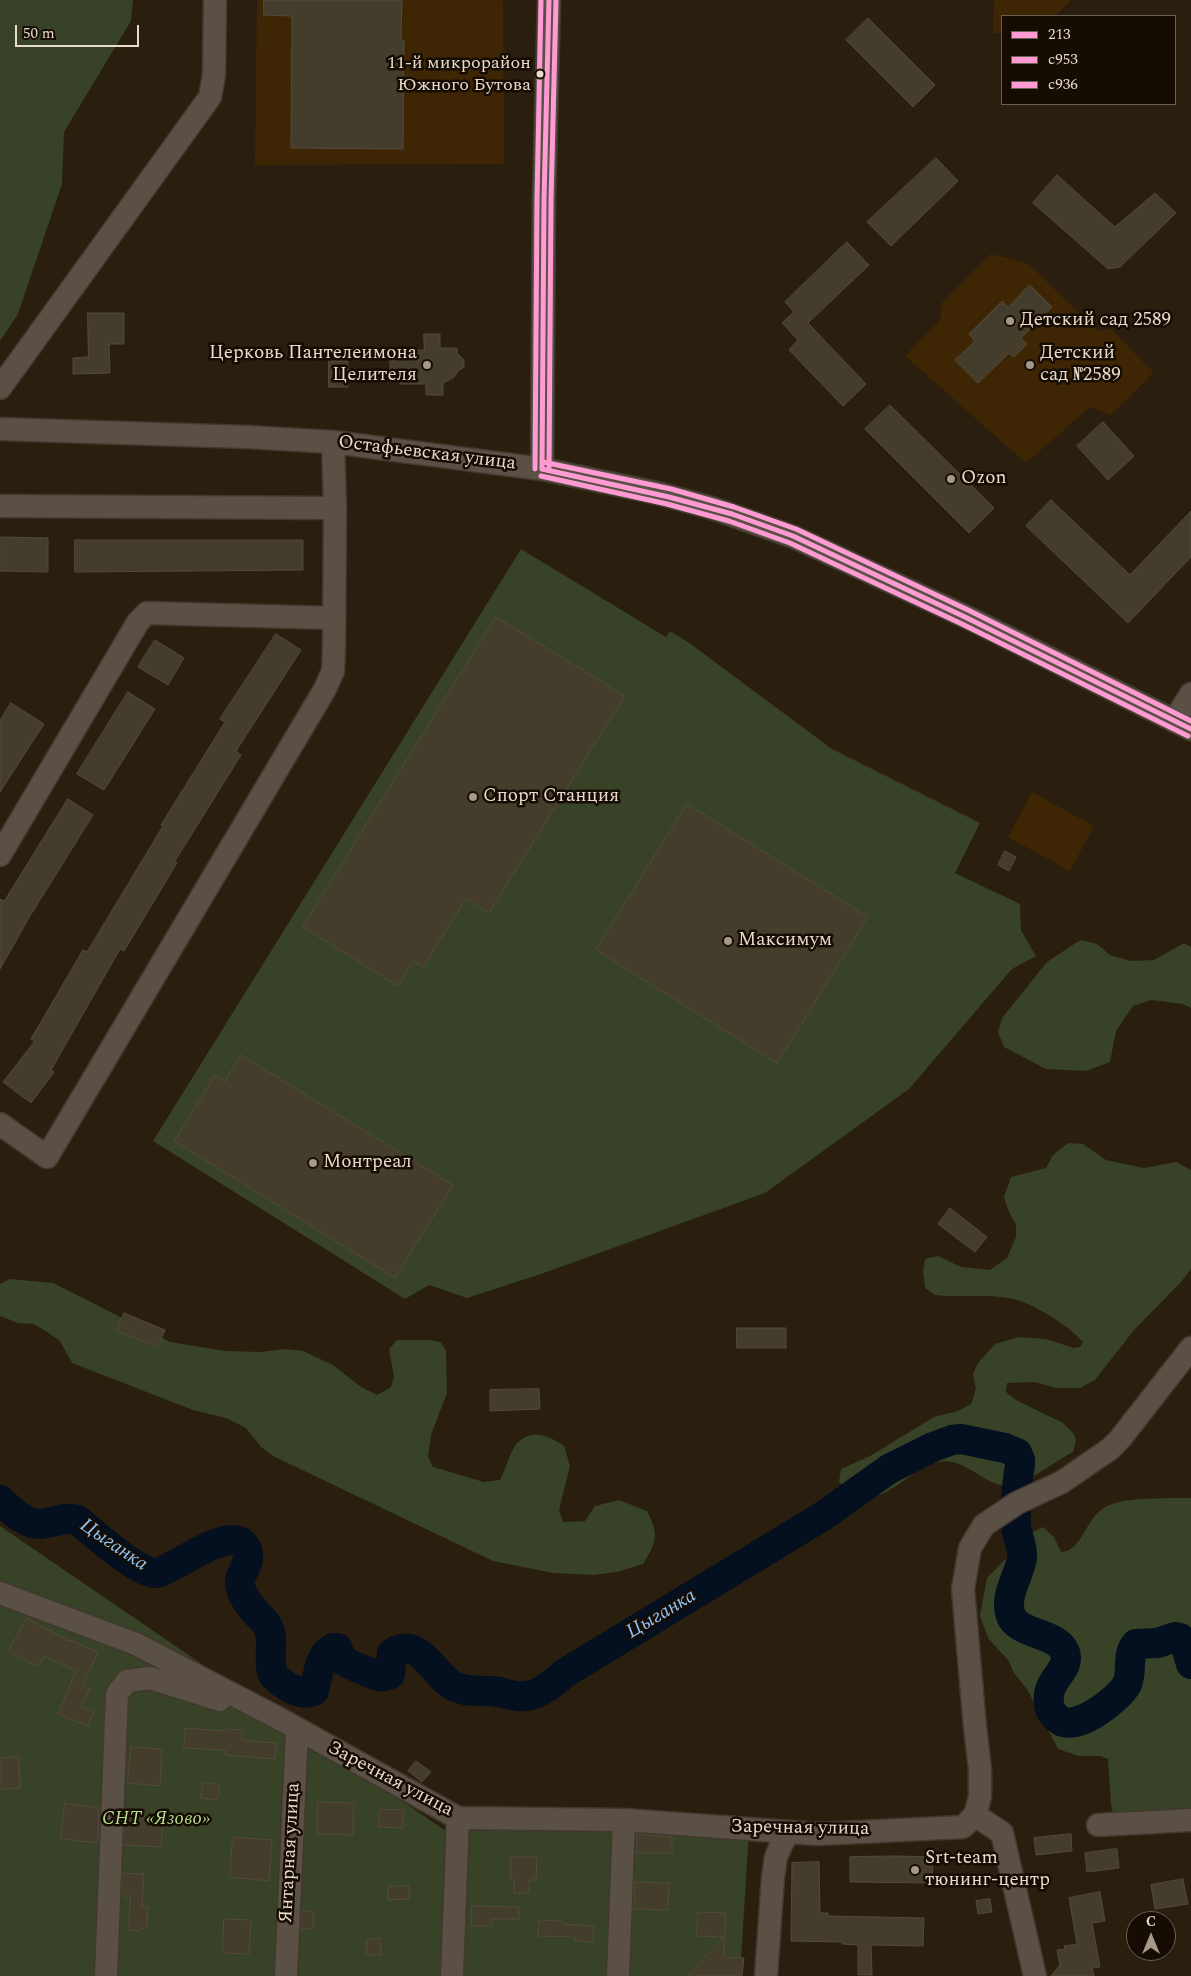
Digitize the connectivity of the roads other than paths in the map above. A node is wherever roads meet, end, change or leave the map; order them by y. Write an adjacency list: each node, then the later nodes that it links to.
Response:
1 (215, 0): 3 (street)
2 (550, 0): 6 (street)
3 (0, 388)
4 (0, 429): 5 (street, Остафьевская улица)
5 (333, 442): 6 (street, Остафьевская улица); 8 (street)
6 (542, 469): 11 (street, Остафьевская улица)
7 (0, 506): 8 (street)
8 (335, 508): 9 (street)
9 (334, 618): 12 (street); 13 (street)
10 (1191, 694): 11 (street)
11 (1183, 725)
12 (0, 855)
13 (0, 1124)
14 (1191, 1348): 20 (street)
15 (0, 1593): 16 (street, Заречная улица)
16 (288, 1724): 17 (street, Заречная улица); 23 (street); 24 (street, Янтарная улица)
17 (458, 1818): 18 (street, Заречная улица); 25 (street)
18 (624, 1820): 22 (street, Заречная улица); 26 (street)
19 (1191, 1820): 21 (street)
20 (969, 1821): 22 (street, Заречная улица); 28 (street)
21 (1098, 1825)
22 (789, 1832): 27 (street)
23 (106, 1976)
24 (286, 1976)
25 (452, 1976)
26 (618, 1976)
27 (766, 1976)
28 (1035, 1976)

